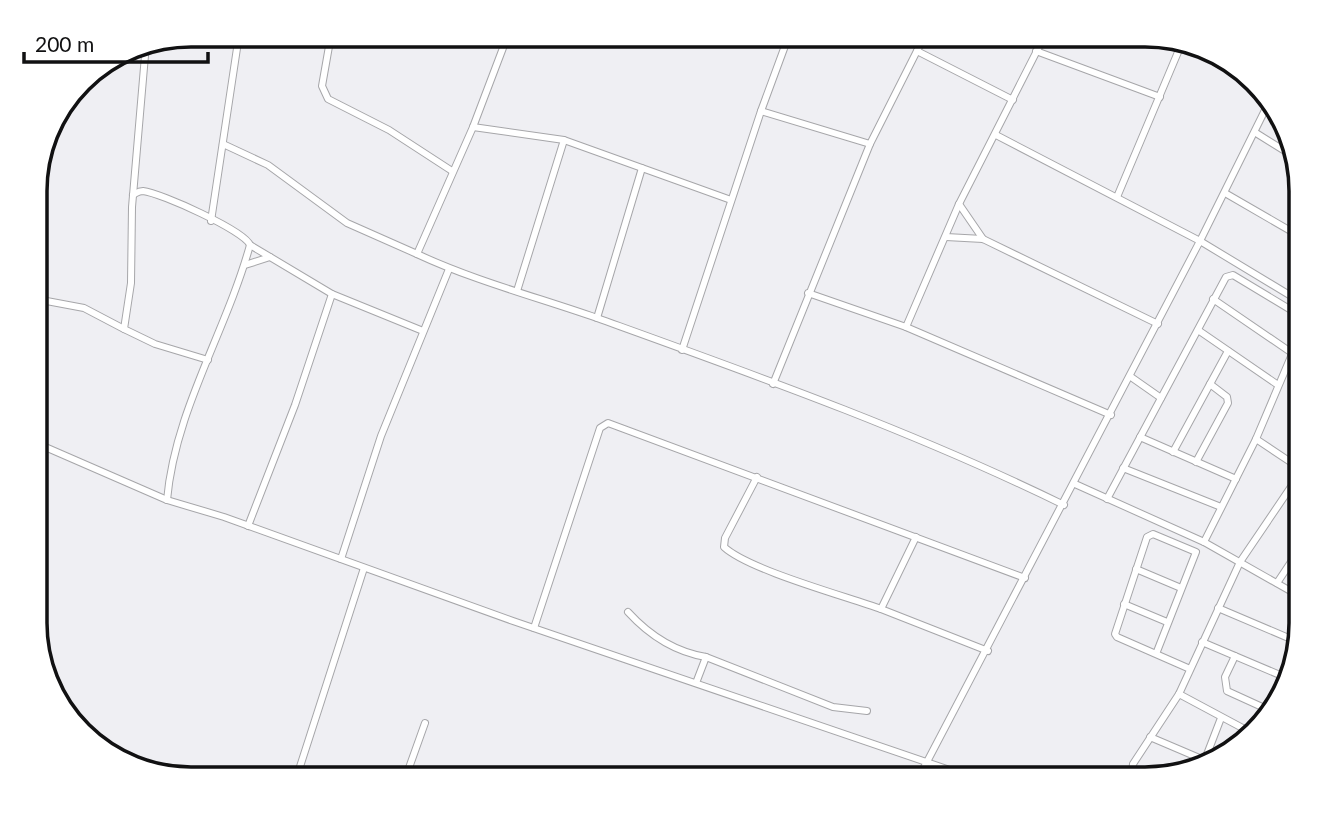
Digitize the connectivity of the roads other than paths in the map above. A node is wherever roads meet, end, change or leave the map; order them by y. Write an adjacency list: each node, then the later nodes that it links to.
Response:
1 (784, 47): 13 (street)
2 (919, 47): 7 (street)
3 (1038, 47): 8 (street)
4 (237, 48): 19 (street)
5 (329, 48): 23 (street)
6 (503, 48): 15 (street)
7 (917, 51): 12 (street); 20 (street)
8 (1036, 51): 11 (street); 12 (street)
9 (1178, 51): 11 (street)
10 (144, 55): 25 (street)
11 (1160, 97): 26 (street)
12 (1013, 100): 17 (street)
13 (761, 111): 20 (street); 27 (street)
14 (1265, 112): 16 (street)
15 (473, 127): 18 (street); 23 (street)
16 (1256, 132): 21 (street); 24 (street)
17 (996, 135): 26 (street); 28 (street)
18 (564, 140): 22 (street); 39 (street)
19 (223, 144): 29 (street); 35 (street)
20 (870, 144): 40 (street)
21 (1282, 149)
22 (642, 168): 27 (street); 46 (street)
23 (452, 171): 35 (street)
24 (1225, 193): 30 (street); 33 (street)
25 (134, 195): 29 (street); 49 (street)
26 (1116, 197): 33 (street)
27 (731, 200): 52 (street)
28 (959, 204): 31 (street); 32 (street)
29 (211, 220): 34 (street)
30 (1288, 229)
31 (946, 237): 32 (street); 48 (street)
32 (983, 239): 47 (street)
33 (1200, 241): 42 (street); 47 (street)
34 (250, 245): 36 (street); 37 (street)
35 (417, 254): 38 (street)
36 (270, 257): 37 (street); 41 (street)
37 (245, 265): 55 (street)
38 (449, 269): 39 (street); 51 (street)
39 (517, 291): 46 (street)
40 (808, 293): 48 (street); 58 (street)
41 (332, 294): 51 (street); 78 (street)
42 (1288, 294)
43 (1213, 299): 45 (street); 50 (street); 53 (street)
44 (47, 301): 49 (street)
45 (1288, 308)
46 (597, 318): 52 (street)
47 (1158, 324): 57 (street)
48 (906, 327): 62 (street)
49 (124, 329): 55 (street)
50 (1198, 330): 54 (street); 61 (street)
51 (423, 331): 81 (street)
52 (682, 349): 58 (street)
53 (1288, 350)
54 (1228, 351): 59 (street); 60 (street)
55 (208, 360): 75 (street)
56 (1288, 362): 60 (street)
57 (1131, 377): 61 (street); 62 (street)
58 (773, 384): 76 (street)
59 (1210, 384): 66 (street); 68 (street)
60 (1278, 385): 64 (street)
61 (1161, 398): 63 (street)
62 (1111, 415): 72 (street)
63 (1140, 438): 66 (street); 69 (street)
64 (1256, 439): 67 (street); 71 (street)
65 (47, 448): 75 (street)
66 (1173, 452): 68 (street)
67 (1288, 461)
68 (1196, 462): 71 (street)
69 (1124, 468): 74 (street); 77 (street)
70 (757, 477): 79 (street); 92 (street); 95 (street)
71 (1236, 479): 77 (street)
72 (1075, 484): 74 (street); 76 (street)
73 (1288, 490): 82 (street)
74 (1107, 499): 80 (street)
75 (167, 500): 78 (street)
76 (1064, 505): 86 (street)
77 (1221, 507): 80 (street)
78 (248, 526): 81 (street)
79 (916, 537): 86 (street); 92 (street)
80 (1204, 542): 82 (street)
81 (341, 559): 84 (street)
82 (1240, 562): 87 (street); 91 (street)
83 (1288, 566): 87 (street)
84 (364, 568): 95 (street); 118 (street)
85 (1136, 569): 88 (street); 88 (street); 90 (street)
86 (1025, 578): 98 (street)
87 (1277, 583): 89 (street)
88 (1181, 588): 94 (street)
89 (1288, 589)
90 (1124, 604): 94 (street); 99 (street)
91 (1218, 608): 96 (street); 97 (street)
92 (881, 609): 98 (street)
93 (628, 612): 101 (street)
94 (1167, 622): 99 (street)
95 (534, 628): 104 (street)
96 (1287, 638)
97 (1202, 642): 100 (street); 102 (street)
98 (988, 651): 114 (street)
99 (1156, 654): 102 (street)
100 (1235, 656): 103 (street); 106 (street)
101 (706, 657): 104 (street); 107 (street)
102 (1189, 669): 105 (street)
103 (1279, 675)
104 (696, 683): 114 (street)
105 (1179, 694): 108 (street); 111 (street)
106 (1262, 706)
107 (867, 711)
108 (1221, 718): 110 (street); 112 (street)
109 (425, 723): 119 (street)
110 (1243, 728)
111 (1150, 737): 113 (street); 117 (street)
112 (1208, 752)
113 (1195, 758)
114 (927, 762): 115 (street); 116 (street)
115 (925, 766)
116 (939, 766)
117 (1133, 766)
118 (300, 767)
119 (409, 767)

